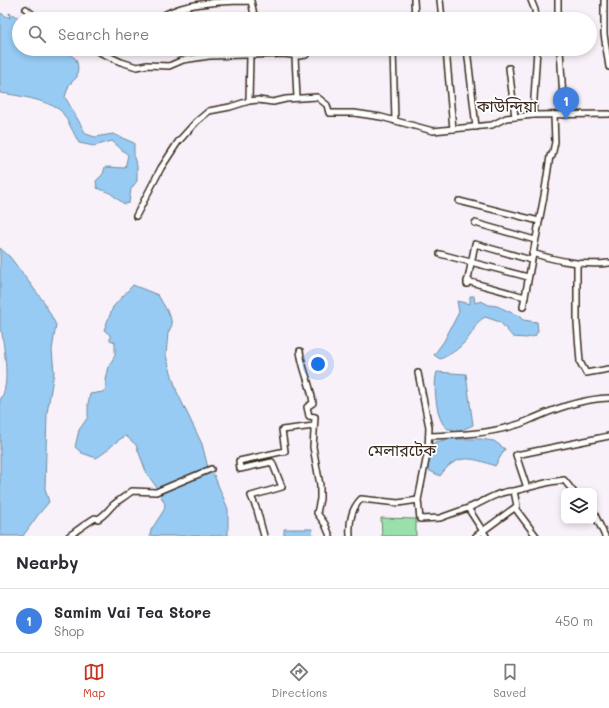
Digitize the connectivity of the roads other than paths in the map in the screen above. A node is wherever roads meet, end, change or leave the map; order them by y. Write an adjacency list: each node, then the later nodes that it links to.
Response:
1 (414, 0): 10 (street)
2 (440, 0): 11 (street)
3 (532, 0): 12 (street)
4 (558, 0): 13 (street)
5 (604, 0): 24 (street)
6 (26, 9): 7 (street)
7 (30, 12)
8 (172, 12): 9 (street)
9 (253, 12)
10 (415, 12)
11 (441, 12)
12 (535, 12)
13 (558, 12)
14 (109, 56): 15 (street)
15 (209, 56)
16 (250, 56): 27 (street)
17 (295, 56): 18 (street); 26 (street)
18 (306, 56)
19 (393, 56): 33 (street)
20 (447, 56): 35 (street)
21 (468, 56): 34 (street)
22 (537, 56): 29 (street)
23 (560, 56): 31 (street)
24 (609, 67)
25 (509, 68): 32 (street)
26 (297, 98): 27 (street); 33 (street)
27 (249, 101): 37 (street)
28 (609, 114): 31 (street)
29 (533, 115): 30 (street); 32 (street)
30 (554, 115): 31 (street); 38 (street)
31 (564, 115)
32 (515, 117): 34 (street)
33 (395, 121): 35 (street)
34 (476, 127): 35 (street)
35 (453, 129)
36 (459, 201): 38 (street)
37 (136, 216)
38 (539, 221): 40 (street)
39 (475, 223): 40 (street)
40 (535, 240): 41 (street)
41 (532, 253): 43 (street); 46 (street)
42 (440, 254): 44 (street)
43 (531, 260): 44 (street); 47 (street)
44 (471, 262): 47 (street); 48 (street)
45 (609, 263): 46 (street)
46 (577, 264): 51 (street)
47 (528, 277): 48 (street)
48 (525, 297): 49 (street)
49 (522, 307)
50 (300, 352): 54 (street)
51 (609, 369)
52 (418, 373): 55 (street)
53 (609, 398): 55 (street)
54 (314, 426): 68 (street); 69 (street)
55 (429, 436): 61 (street)
56 (609, 436): 58 (street)
57 (211, 469): 67 (street)
58 (527, 488): 59 (street); 60 (street)
59 (571, 488)
60 (514, 491): 62 (street); 63 (street)
61 (418, 500): 62 (street); 70 (street)
62 (468, 508): 65 (street)
63 (515, 508): 65 (street); 72 (street)
64 (597, 519): 73 (street)
65 (485, 534): 71 (street)
66 (609, 534): 73 (street)
67 (69, 536)
68 (264, 536)
69 (330, 536)
70 (350, 536)
71 (476, 536)
72 (536, 536)
73 (606, 536)

